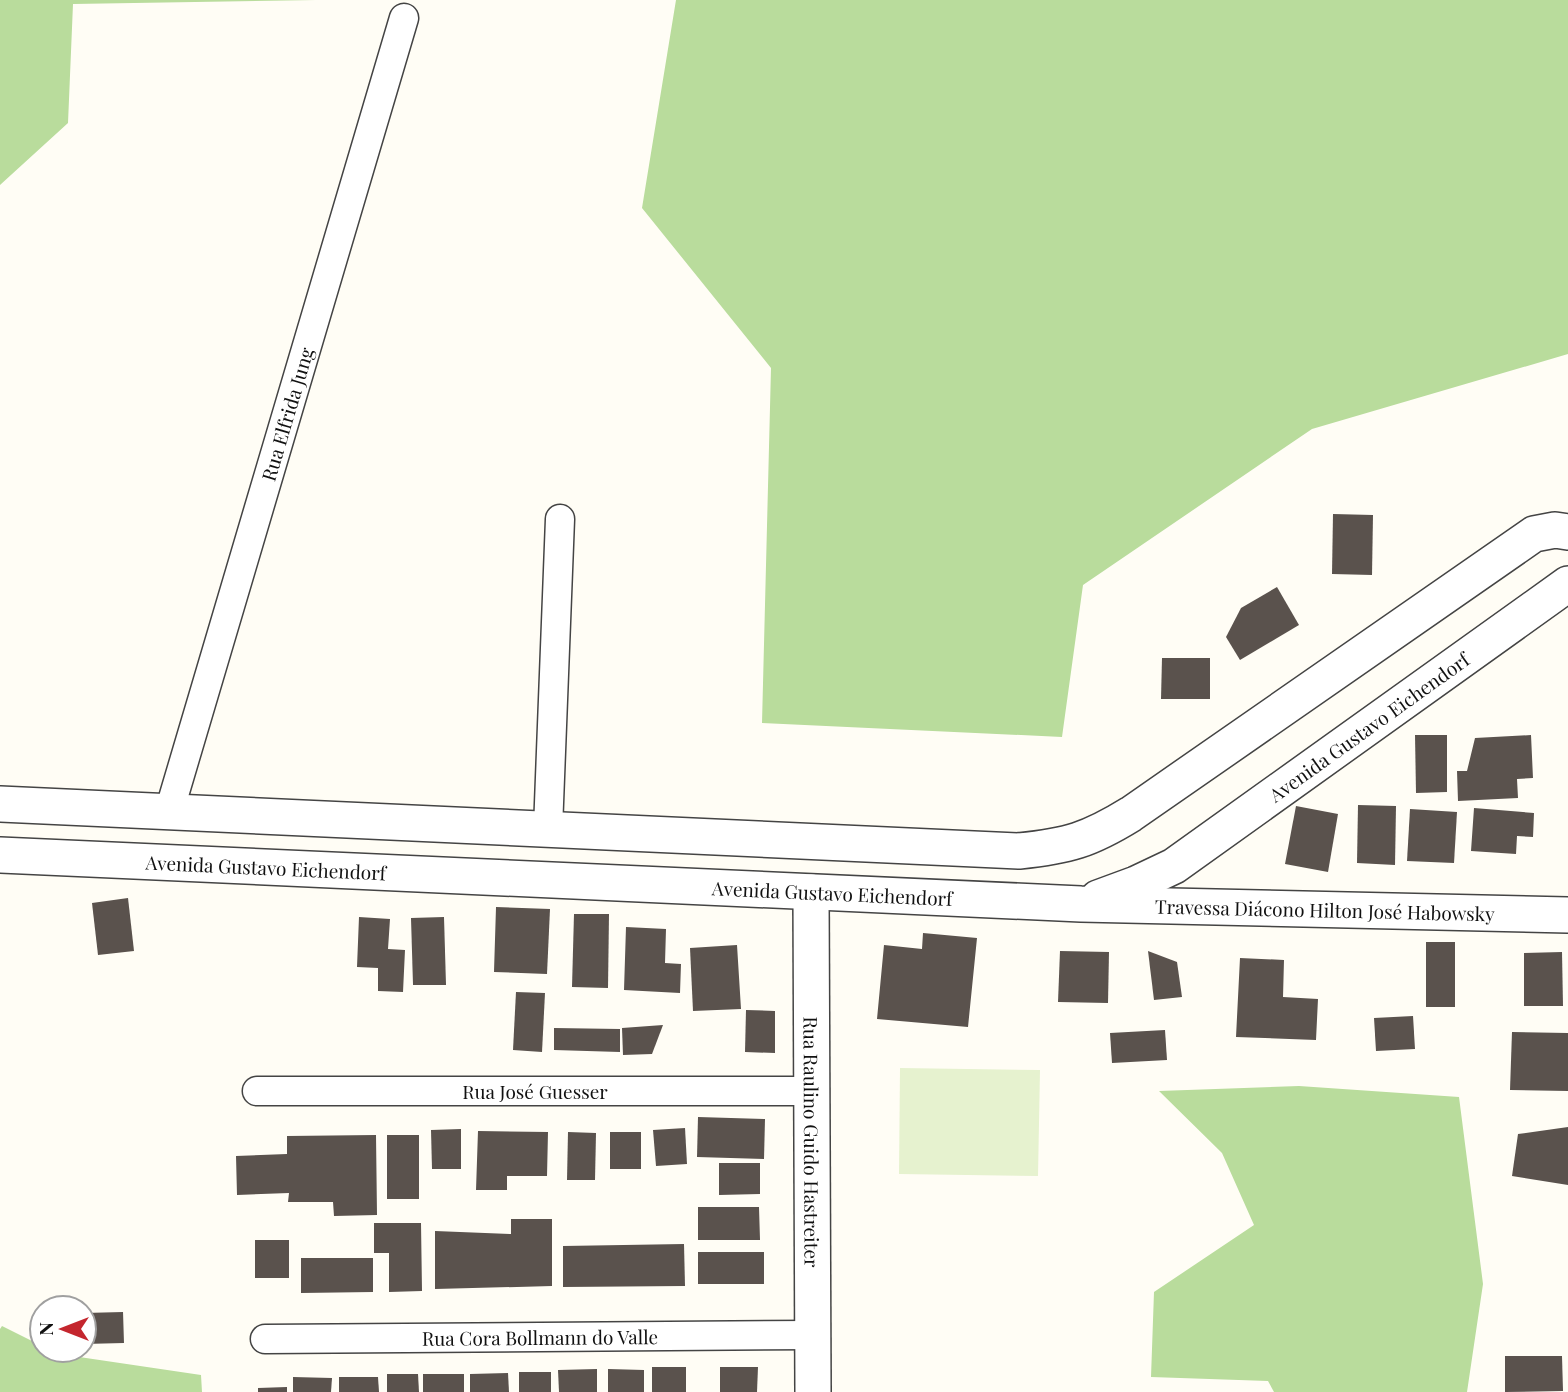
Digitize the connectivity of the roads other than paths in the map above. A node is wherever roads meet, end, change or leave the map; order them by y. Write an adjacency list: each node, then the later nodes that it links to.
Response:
1 (404, 18): 6 (street, Rua Elfrida Jung)
2 (560, 519): 8 (street)
3 (1568, 532): 8 (street)
4 (1568, 584): 12 (street, Avenida Gustavo Eichendorf)
5 (0, 804): 6 (street)
6 (169, 812): 7 (street)
7 (270, 817): 8 (street); 10 (street)
8 (548, 829)
9 (0, 855): 10 (street, Avenida Gustavo Eichendorf)
10 (268, 867): 11 (street, Avenida Gustavo Eichendorf)
11 (811, 892): 12 (street, Avenida Gustavo Eichendorf); 15 (street, Rua Raulino Guido Hastreiter)
12 (1082, 904): 13 (street, Travessa Diácono Hilton José Habowsky)
13 (1568, 915)
14 (257, 1091): 15 (street, Rua José Guesser)
15 (812, 1091): 16 (street, Rua Raulino Guido Hastreiter)
16 (813, 1335): 17 (street, Rua Cora Bollmann do Valle); 18 (street, Rua Raulino Guido Hastreiter)
17 (265, 1339)
18 (813, 1392)

